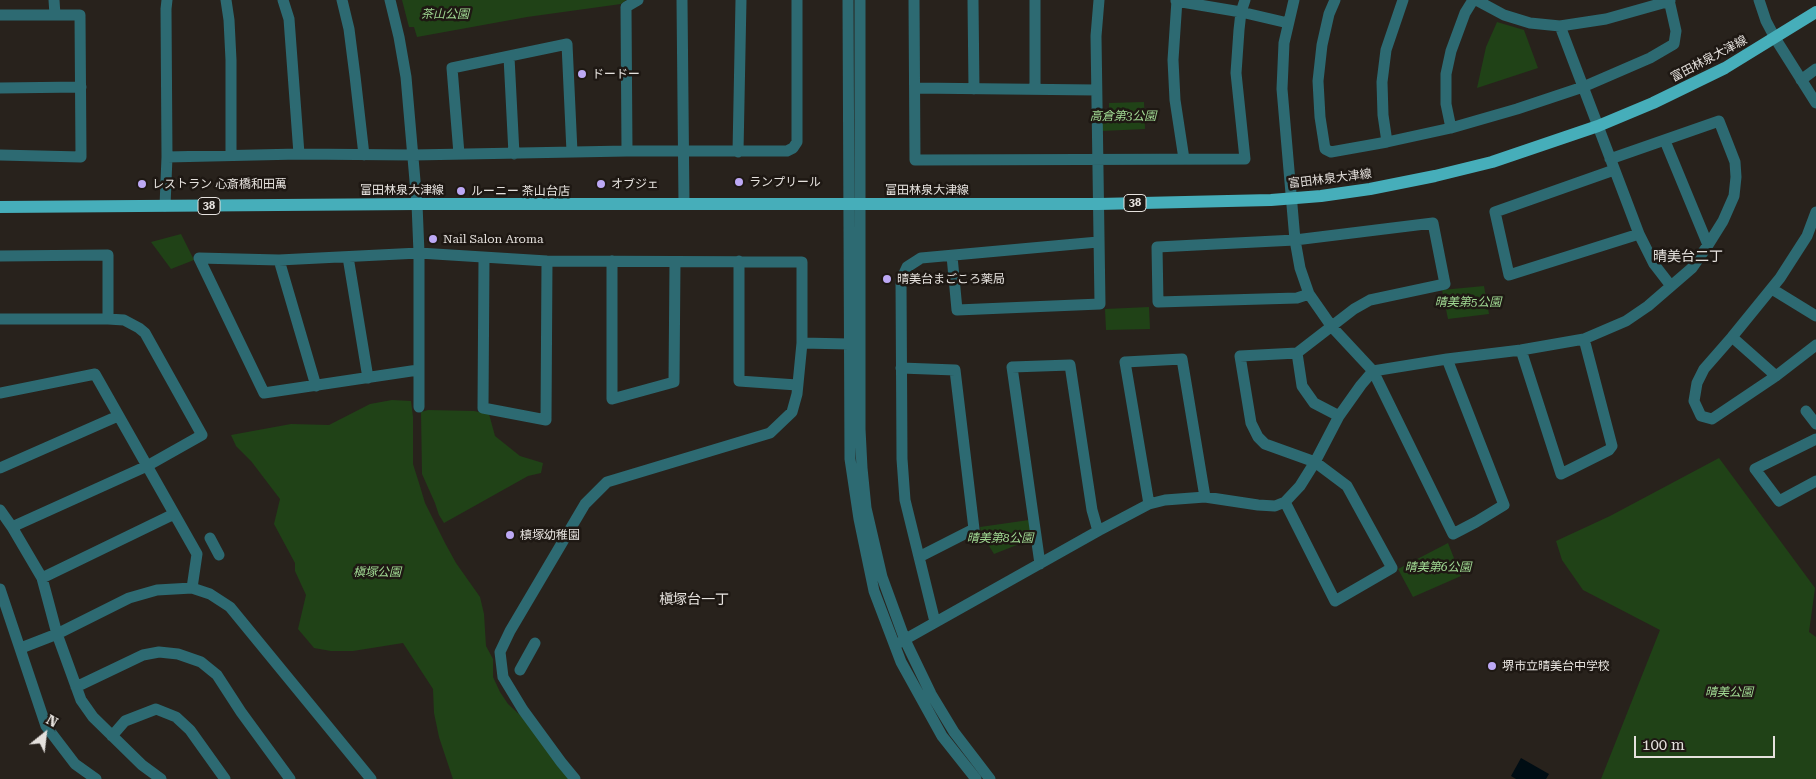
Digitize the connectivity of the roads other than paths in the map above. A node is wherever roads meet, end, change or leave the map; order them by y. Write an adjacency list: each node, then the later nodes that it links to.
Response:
1 (54, 0): 28 (street)
2 (167, 0): 58 (street)
3 (226, 0): 55 (street)
4 (283, 0): 51 (street)
5 (342, 0): 56 (street)
6 (390, 0): 57 (street)
7 (638, 0): 47 (street)
8 (682, 0): 49 (street)
9 (741, 0): 50 (street)
10 (797, 0): 50 (street)
11 (848, 0): 65 (street)
12 (860, 0): 65 (street)
13 (914, 0): 38 (street)
14 (973, 0): 39 (street)
15 (1035, 0): 40 (street)
16 (1099, 0): 41 (street)
17 (1245, 0): 25 (street)
18 (1294, 0): 29 (street)
19 (1335, 0): 46 (street)
20 (1403, 0): 46 (street)
21 (1474, 0): 30 (street); 44 (street)
22 (1759, 0): 31 (street)
23 (1176, 1): 25 (street); 59 (street)
24 (1669, 1): 30 (street); 35 (street)
25 (1241, 12): 29 (street); 59 (street)
26 (1816, 12): 31 (main road, 富田林泉大津線 / 38)
27 (0, 15): 28 (street)
28 (55, 15): 36 (street)
29 (1288, 23): 62 (street)
30 (1560, 26): 35 (street)
31 (1775, 38): 34 (street); 43 (main road, 富田林泉大津線 / 38)
32 (509, 57): 48 (street); 52 (street); 53 (street)
33 (1816, 69): 34 (street)
34 (1801, 80): 42 (street)
35 (1582, 86): 43 (street); 44 (street)
36 (81, 87): 37 (street); 54 (street)
37 (0, 88)
38 (915, 88): 39 (street); 60 (street)
39 (974, 89): 40 (street)
40 (1035, 89): 41 (street)
41 (1096, 90): 60 (street)
42 (1816, 103)
43 (1598, 126): 61 (street); 62 (main road, 富田林泉大津線 / 38)
44 (1451, 128): 46 (street)
45 (1665, 141): 61 (street); 74 (street); 74 (street)
46 (1387, 142)
47 (628, 151): 48 (street); 49 (street)
48 (572, 152): 53 (street)
49 (682, 152): 50 (street); 64 (street)
50 (738, 152)
51 (299, 154): 55 (street); 56 (street)
52 (459, 154): 53 (street); 57 (street)
53 (514, 154)
54 (0, 155)
55 (232, 155): 58 (street)
56 (364, 155): 57 (street)
57 (413, 155): 63 (street)
58 (167, 157): 67 (street)
59 (1184, 159): 60 (street)
60 (1098, 160): 66 (street)
61 (1612, 165): 70 (street); 70 (street)
62 (1292, 198): 66 (main road, 富田林泉大津線 / 38); 72 (street)
63 (417, 204): 64 (main road, 富田林泉大津線 / 38); 67 (main road, 富田林泉大津線 / 38); 75 (street)
64 (684, 204): 65 (main road, 富田林泉大津線 / 38)
65 (855, 204): 66 (main road, 富田林泉大津線 / 38); 95 (street); 134 (street)
66 (1099, 204): 73 (street)
67 (165, 206): 68 (main road, 富田林泉大津線 / 38)
68 (0, 207)
69 (1816, 212): 71 (street)
70 (1639, 234): 85 (street)
71 (1811, 238): 86 (street)
72 (1295, 240): 87 (street); 87 (street); 91 (street)
73 (1098, 242): 77 (street); 77 (street)
74 (1708, 246): 85 (street)
75 (419, 253): 78 (street); 79 (street); 101 (street)
76 (0, 256): 90 (street)
77 (952, 256): 100 (street)
78 (348, 257): 80 (street); 104 (street)
79 (484, 258): 81 (street); 81 (street)
80 (279, 260): 106 (street); 106 (street)
81 (547, 261): 82 (street)
82 (612, 261): 83 (street); 83 (street)
83 (675, 262): 84 (street)
84 (739, 262): 94 (street); 105 (street)
85 (1671, 286): 93 (street)
86 (1772, 288): 88 (street); 92 (street)
87 (1309, 294): 91 (street)
88 (1816, 316)
89 (0, 319): 90 (street)
90 (108, 319): 115 (street)
91 (1332, 328): 98 (street); 102 (street)
92 (1732, 338): 103 (street); 103 (street)
93 (1584, 339): 97 (street); 97 (street)
94 (802, 343): 95 (street); 105 (street)
95 (850, 344): 134 (street)
96 (1816, 346): 103 (street)
97 (1521, 350): 99 (street)
98 (1297, 353): 111 (street); 114 (street)
99 (1447, 359): 102 (street); 102 (street)
100 (901, 368): 127 (street); 127 (street)
101 (418, 370): 104 (street); 108 (street)
102 (1373, 371): 111 (street)
103 (1776, 376)
104 (368, 378): 106 (street)
105 (797, 385): 145 (street)
106 (316, 386)
107 (0, 393): 110 (street)
108 (419, 407)
109 (1806, 411): 112 (street)
110 (118, 416): 115 (street); 116 (street)
111 (1340, 416): 114 (street)
112 (1816, 424)
113 (1816, 439): 117 (street)
114 (1315, 462): 119 (street); 119 (street)
115 (147, 466): 122 (street); 123 (street)
116 (0, 468)
117 (1816, 481)
118 (1205, 497): 119 (street); 120 (street); 120 (street)
119 (1285, 502)
120 (1149, 504): 124 (street)
121 (0, 510): 123 (street)
122 (174, 514): 129 (street); 130 (street)
123 (12, 526): 129 (street)
124 (1098, 530): 128 (street); 128 (street)
125 (210, 538): 126 (street)
126 (218, 555)
127 (919, 557): 132 (street)
128 (1040, 564): 132 (street)
129 (42, 578): 133 (street)
130 (192, 588): 133 (street); 144 (street)
131 (0, 589): 136 (street)
132 (935, 622): 134 (street)
133 (57, 634): 136 (street); 138 (street)
134 (900, 642): 146 (street); 147 (street)
135 (535, 643): 137 (street)
136 (21, 648): 140 (street)
137 (520, 670)
138 (76, 687): 139 (street); 143 (street)
139 (112, 736): 141 (street); 142 (street)
140 (96, 779)
141 (161, 779)
142 (225, 779)
143 (290, 779)
144 (371, 779)
145 (576, 779)
146 (976, 779)
147 (990, 779)

